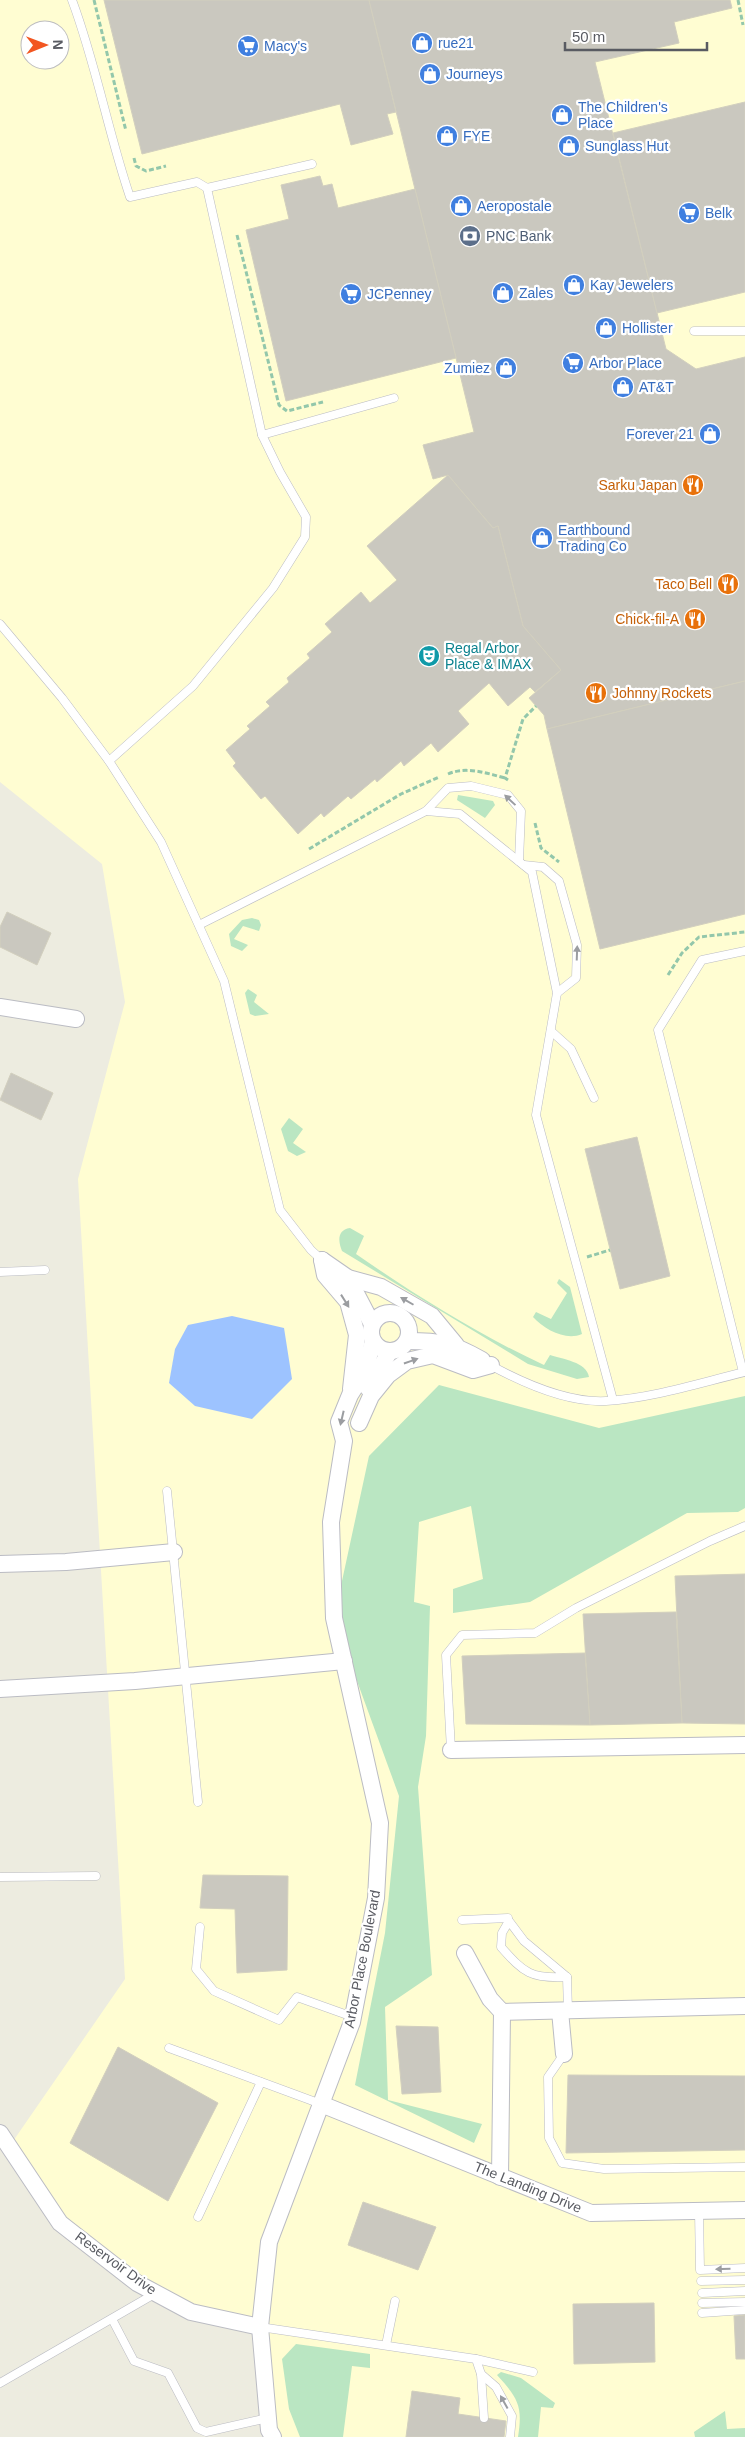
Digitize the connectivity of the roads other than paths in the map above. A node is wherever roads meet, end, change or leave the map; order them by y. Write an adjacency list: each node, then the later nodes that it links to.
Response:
1 (72, 0): 3 (lane)
2 (312, 164): 3 (lane)
3 (208, 188): 7 (lane)
4 (694, 331): 5 (lane)
5 (745, 331)
6 (394, 398): 7 (lane)
7 (262, 434): 9 (lane)
8 (0, 624): 9 (lane)
9 (109, 761): 12 (lane)
10 (426, 811): 11 (lane); 11 (lane, one-way to 10); 12 (lane)
11 (522, 863): 14 (lane); 14 (lane, one-way to 11)
12 (199, 925): 19 (lane)
13 (745, 951): 33 (lane)
14 (557, 993): 17 (lane)
15 (0, 1007): 16 (street)
16 (76, 1018)
17 (551, 1031): 18 (lane); 35 (lane)
18 (594, 1098)
19 (322, 1260): 22 (street); 34 (street, one-way to 34)
20 (45, 1270): 21 (lane)
21 (0, 1272)
22 (348, 1278): 23 (street); 27 (street)
23 (381, 1286): 24 (street); 25 (street, one-way to 23)
24 (390, 1312): 26 (street); 27 (street)
25 (432, 1316): 26 (street); 30 (street)
26 (407, 1323): 29 (street)
27 (372, 1324): 28 (street, Arbor Place Boulevard)
28 (373, 1341): 31 (street); 34 (street, Arbor Place Boulevard)
29 (407, 1341): 30 (street); 31 (street)
30 (456, 1346): 32 (street)
31 (390, 1351): 36 (street)
32 (486, 1363): 35 (lane); 36 (street, one-way to 32)
33 (744, 1372): 35 (lane)
34 (350, 1395): 37 (street, Arbor Place Boulevard, one-way to 37)
35 (613, 1400)
36 (359, 1423): 37 (street)
37 (344, 1440): 42 (street, Arbor Place Boulevard)
38 (167, 1491): 40 (lane)
39 (745, 1526): 46 (lane)
40 (174, 1552): 41 (street); 43 (lane)
41 (0, 1564)
42 (344, 1662): 43 (street); 58 (street, Arbor Place Boulevard)
43 (187, 1676): 44 (street); 47 (lane)
44 (0, 1689)
45 (745, 1745): 46 (street)
46 (451, 1750)
47 (198, 1802)
48 (96, 1876): 49 (lane)
49 (0, 1877)
50 (508, 1918): 51 (lane)
51 (462, 1920)
52 (200, 1927): 58 (lane)
53 (465, 1953): 57 (street)
54 (567, 1977): 54 (lane); 56 (lane)
55 (745, 2006): 56 (street)
56 (564, 2011): 57 (street); 60 (street)
57 (502, 2012): 65 (street)
58 (353, 2017): 62 (street, Arbor Place Boulevard)
59 (169, 2048): 61 (lane)
60 (564, 2054): 64 (lane)
61 (261, 2082): 62 (lane); 68 (lane)
62 (321, 2104): 65 (street, The Landing Drive); 81 (street, Arbor Place Boulevard)
63 (0, 2133): 73 (street, Reservoir Drive)
64 (745, 2167)
65 (500, 2177): 67 (street, The Landing Drive)
66 (745, 2210): 67 (street, The Landing Drive)
67 (699, 2211): 69 (lane, one-way to 67)
68 (198, 2217)
69 (745, 2268)
70 (745, 2280): 71 (lane)
71 (702, 2281)
72 (745, 2291): 74 (lane)
73 (156, 2293): 80 (lane); 81 (street, Reservoir Drive)
74 (702, 2293)
75 (395, 2300): 82 (lane)
76 (745, 2302): 77 (lane)
77 (702, 2303)
78 (745, 2310): 79 (lane)
79 (702, 2313)
80 (112, 2319): 86 (lane); 87 (lane)
81 (260, 2327): 82 (lane); 87 (street, Arbor Place Boulevard)
82 (386, 2345): 83 (lane)
83 (476, 2359): 84 (lane); 85 (lane)
84 (532, 2372)
85 (481, 2374): 88 (lane); 90 (lane, one-way to 85)
86 (0, 2383)
87 (268, 2418): 89 (street, Arbor Place Boulevard)
88 (484, 2418)
89 (273, 2437)
90 (510, 2437)

